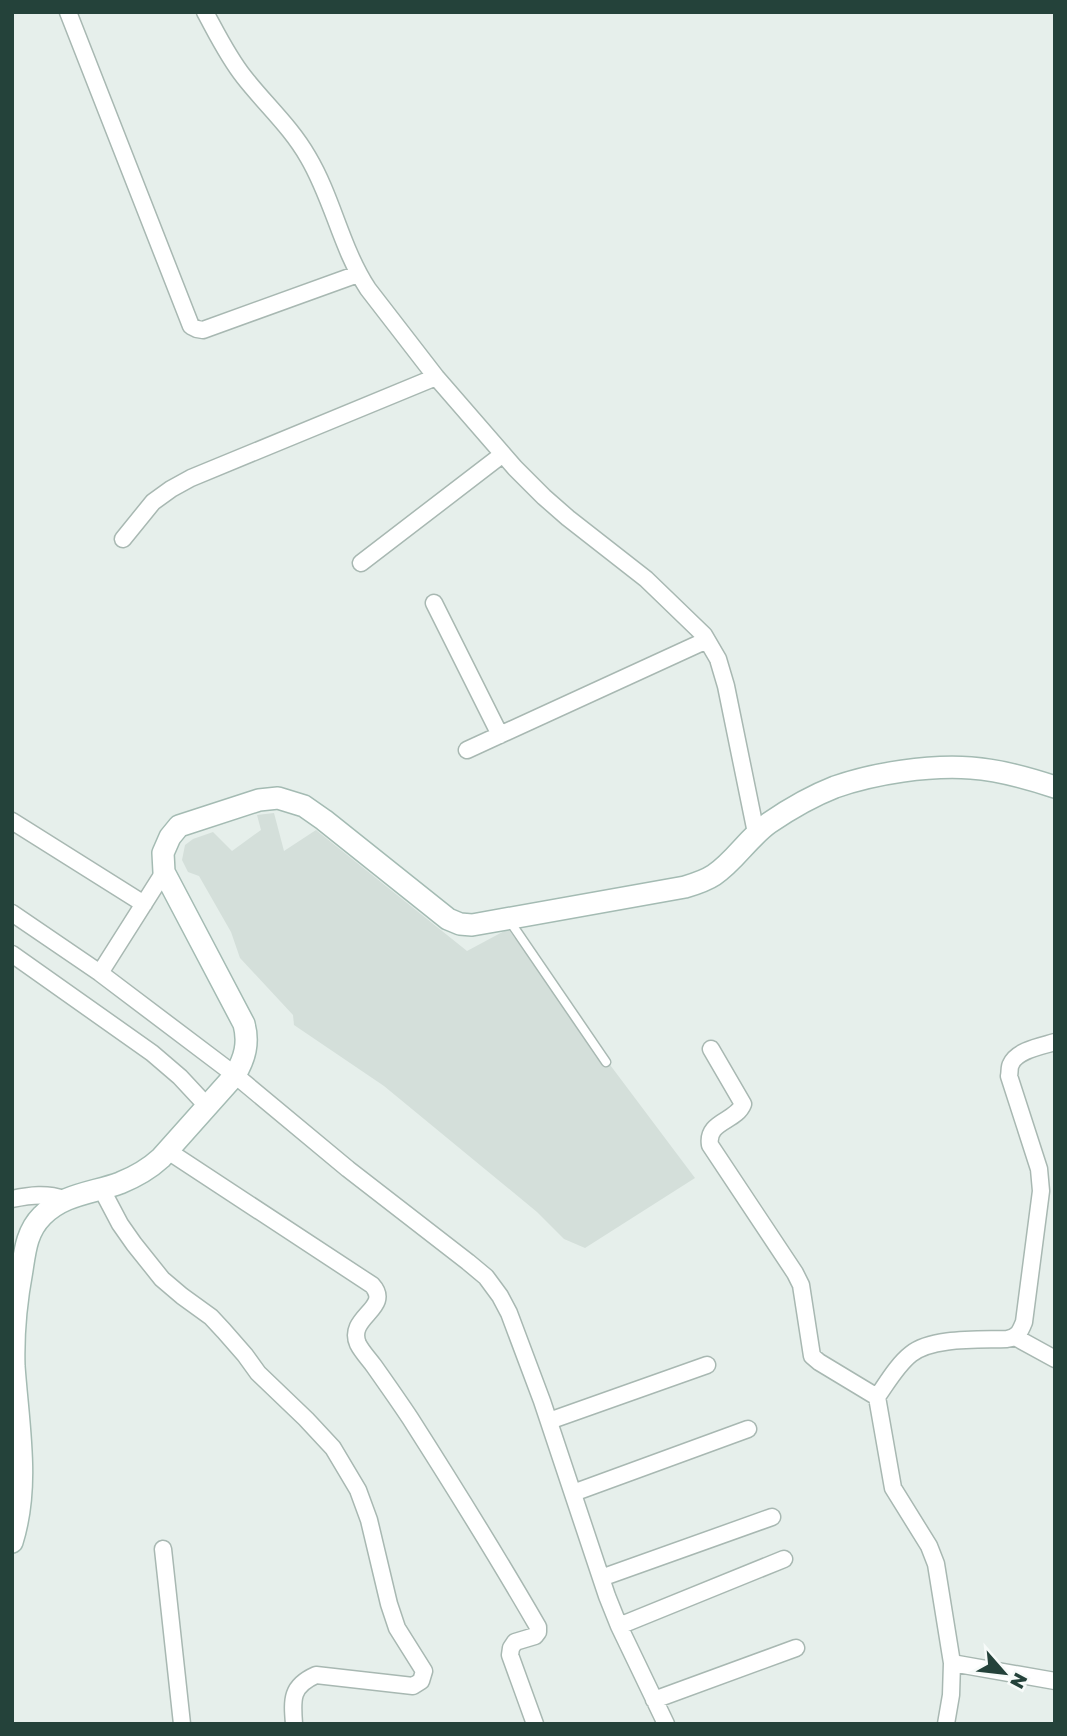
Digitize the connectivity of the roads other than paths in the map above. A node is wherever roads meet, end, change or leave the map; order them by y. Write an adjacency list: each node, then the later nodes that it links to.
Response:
1 (68, 12): 3 (street)
2 (205, 12): 3 (street)
3 (358, 274): 4 (street)
4 (436, 377): 5 (street); 6 (street)
5 (503, 454): 7 (street); 9 (street)
6 (123, 538)
7 (361, 563)
8 (434, 603): 10 (street)
9 (707, 640): 10 (street); 14 (street)
10 (499, 735): 11 (street)
11 (467, 750)
12 (1055, 787): 14 (street)
13 (12, 821): 16 (street)
14 (756, 833): 18 (street)
15 (164, 872): 16 (street); 18 (street); 24 (street)
16 (144, 904): 20 (street)
17 (12, 913): 20 (street)
18 (509, 919): 23 (lane)
19 (12, 954): 25 (street)
20 (100, 974): 24 (street)
21 (1055, 1042): 30 (street)
22 (711, 1049): 33 (street)
23 (606, 1062)
24 (233, 1078): 25 (street); 34 (street)
25 (210, 1103): 26 (street)
26 (168, 1151): 27 (street); 49 (street)
27 (100, 1188): 29 (street); 48 (street)
28 (12, 1199): 29 (street)
29 (64, 1199): 38 (street)
30 (1015, 1337): 31 (street); 33 (street)
31 (1055, 1359)
32 (707, 1365): 34 (street)
33 (877, 1397): 44 (street)
34 (549, 1421): 36 (street)
35 (748, 1429): 36 (street)
36 (573, 1493): 41 (street)
37 (772, 1517): 41 (street)
38 (12, 1542)
39 (163, 1549): 47 (street)
40 (784, 1559): 42 (street)
41 (601, 1578): 42 (street)
42 (618, 1626): 46 (street)
43 (796, 1647): 46 (street)
44 (952, 1664): 45 (street); 51 (street)
45 (1055, 1681)
46 (654, 1700): 50 (street)
47 (182, 1724)
48 (294, 1724)
49 (535, 1724)
50 (666, 1724)
51 (946, 1724)

